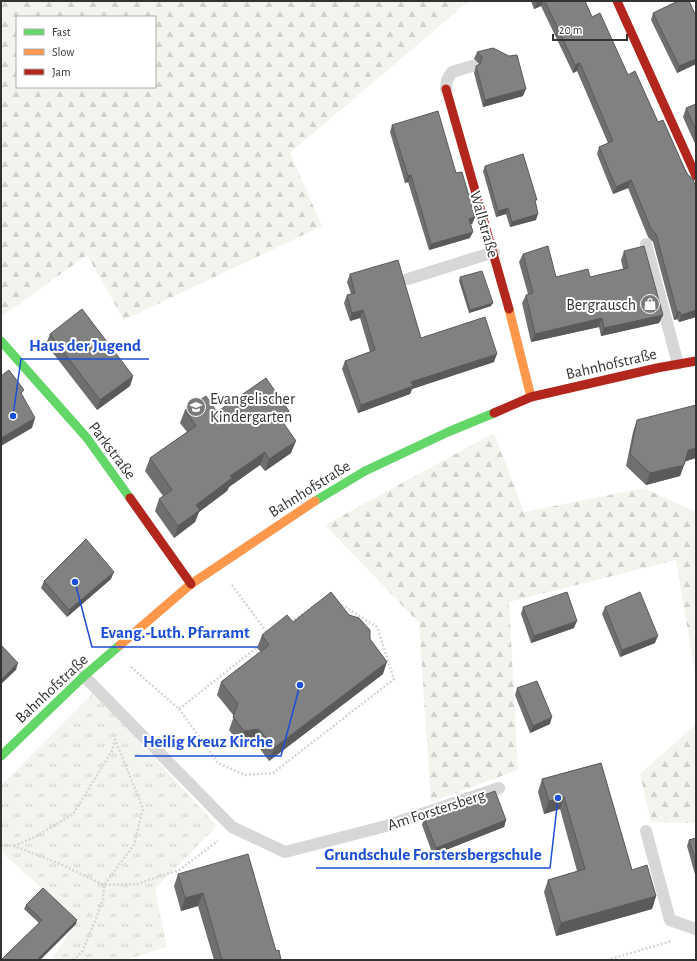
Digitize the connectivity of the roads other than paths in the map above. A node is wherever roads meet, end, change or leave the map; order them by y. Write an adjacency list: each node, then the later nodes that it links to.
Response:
1 (617, 1): 4 (main road)
2 (472, 66): 3 (lane, Wallstraße)
3 (446, 89): 6 (main road, Wallstraße)
4 (696, 176)
5 (646, 244): 10 (lane)
6 (494, 252): 7 (lane); 11 (main road, Wallstraße)
7 (408, 278)
8 (1, 341): 12 (main road, Parkstraße)
9 (696, 361): 10 (main road, Bahnhofstraße)
10 (678, 364): 11 (main road, Bahnhofstraße)
11 (531, 397): 12 (main road, Bahnhofstraße)
12 (191, 584): 13 (main road, Bahnhofstraße)
13 (84, 676): 14 (main road, Bahnhofstraße); 15 (lane, Am Forstersberg)
14 (1, 756)
15 (499, 788)
16 (646, 831): 17 (lane)
17 (696, 929)

